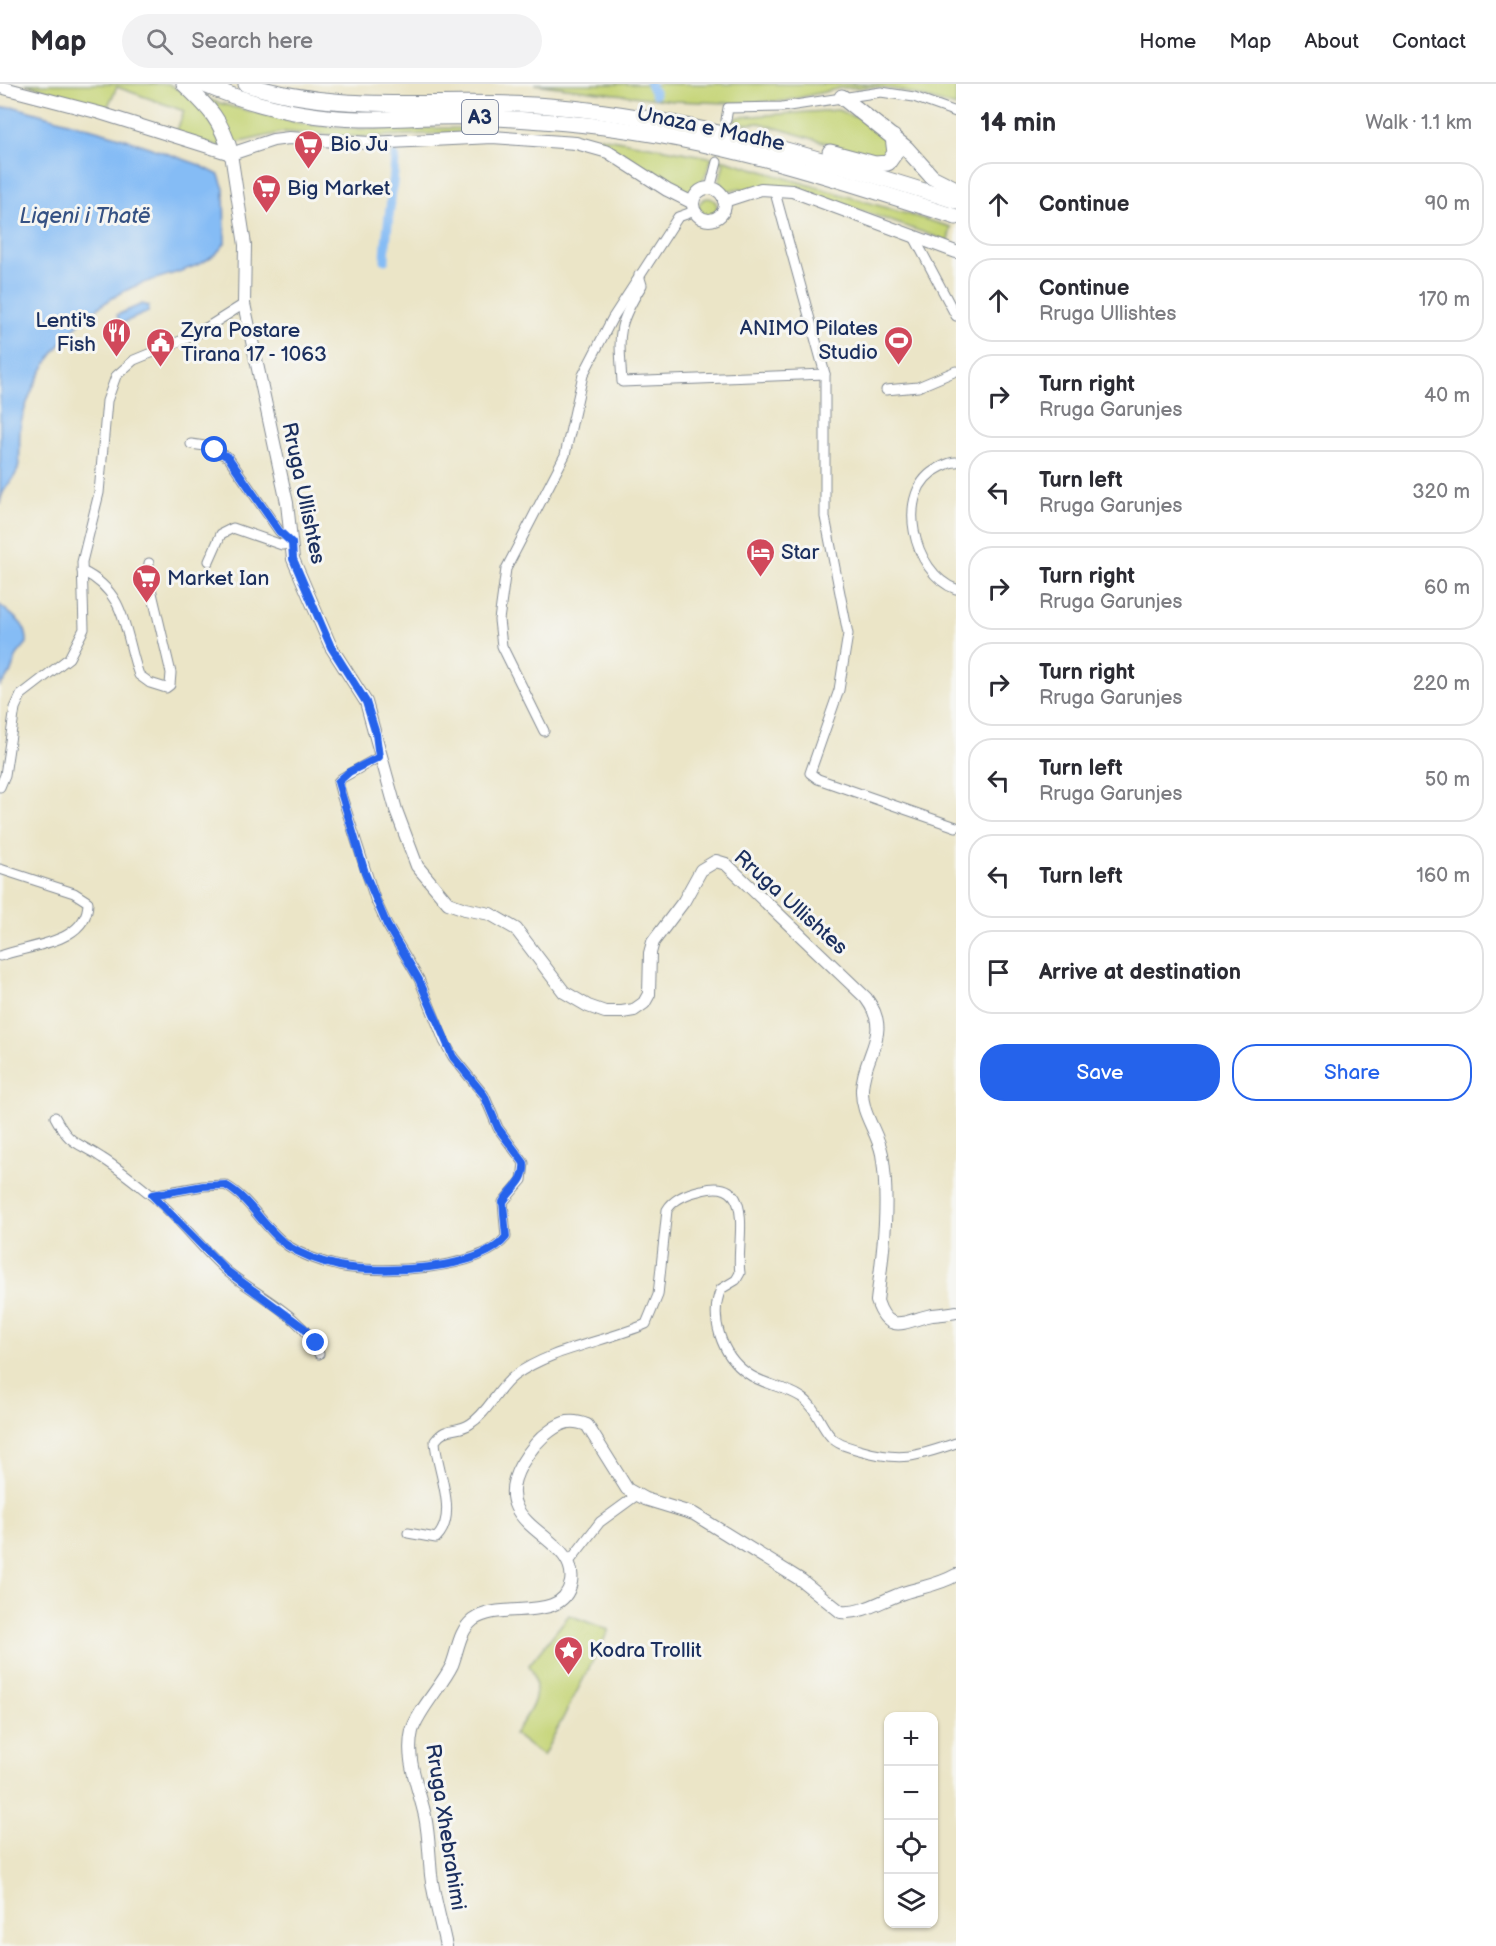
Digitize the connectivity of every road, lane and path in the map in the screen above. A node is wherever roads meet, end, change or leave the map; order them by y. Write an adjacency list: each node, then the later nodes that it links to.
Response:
1 (184, 84): 10 (highway)
2 (202, 84): 18 (highway, Unaza e Madhe / A3)
3 (246, 84): 9 (highway, Unaza e Madhe / A3)
4 (0, 87): 10 (street)
5 (842, 97): 6 (street); 7 (street); 8 (highway)
6 (956, 112)
7 (726, 120)
8 (893, 137): 9 (highway); 14 (highway)
9 (771, 145): 16 (highway, Unaza e Madhe / A3)
10 (231, 154): 17 (street); 22 (street, Rruga Ullishtes)
11 (717, 162): 12 (street)
12 (710, 189): 15 (street); 17 (street)
13 (774, 189): 15 (street); 19 (street); 25 (street)
14 (956, 189)
15 (724, 201): 17 (street)
16 (956, 201)
17 (694, 207): 21 (street)
18 (956, 217)
19 (913, 235): 20 (street); 23 (street)
20 (956, 252)
21 (639, 275): 25 (street); 35 (street)
22 (244, 304): 30 (street, Rruga Ullishtes); 33 (street)
23 (956, 316)
24 (956, 371): 26 (street)
25 (825, 374): 38 (street)
26 (886, 390)
27 (191, 444): 30 (street)
28 (956, 451): 29 (street)
29 (954, 462): 34 (street)
30 (292, 543): 31 (street); 36 (street, Rruga Ullishtes)
31 (209, 561)
32 (149, 563): 33 (street)
33 (82, 571): 37 (street)
34 (956, 589)
35 (544, 731)
36 (379, 757): 42 (street); 43 (street, Rruga Ullishtes)
37 (0, 787)
38 (956, 827)
39 (0, 869): 40 (street)
40 (0, 956)
41 (55, 1117): 42 (street)
42 (152, 1195): 44 (street)
43 (956, 1312)
44 (319, 1354)
45 (956, 1443): 47 (street)
46 (637, 1496): 48 (street); 48 (street); 49 (street)
47 (408, 1533)
48 (569, 1562): 50 (street, Rruga Xhebrahimi)
49 (956, 1575)
50 (446, 1946)

